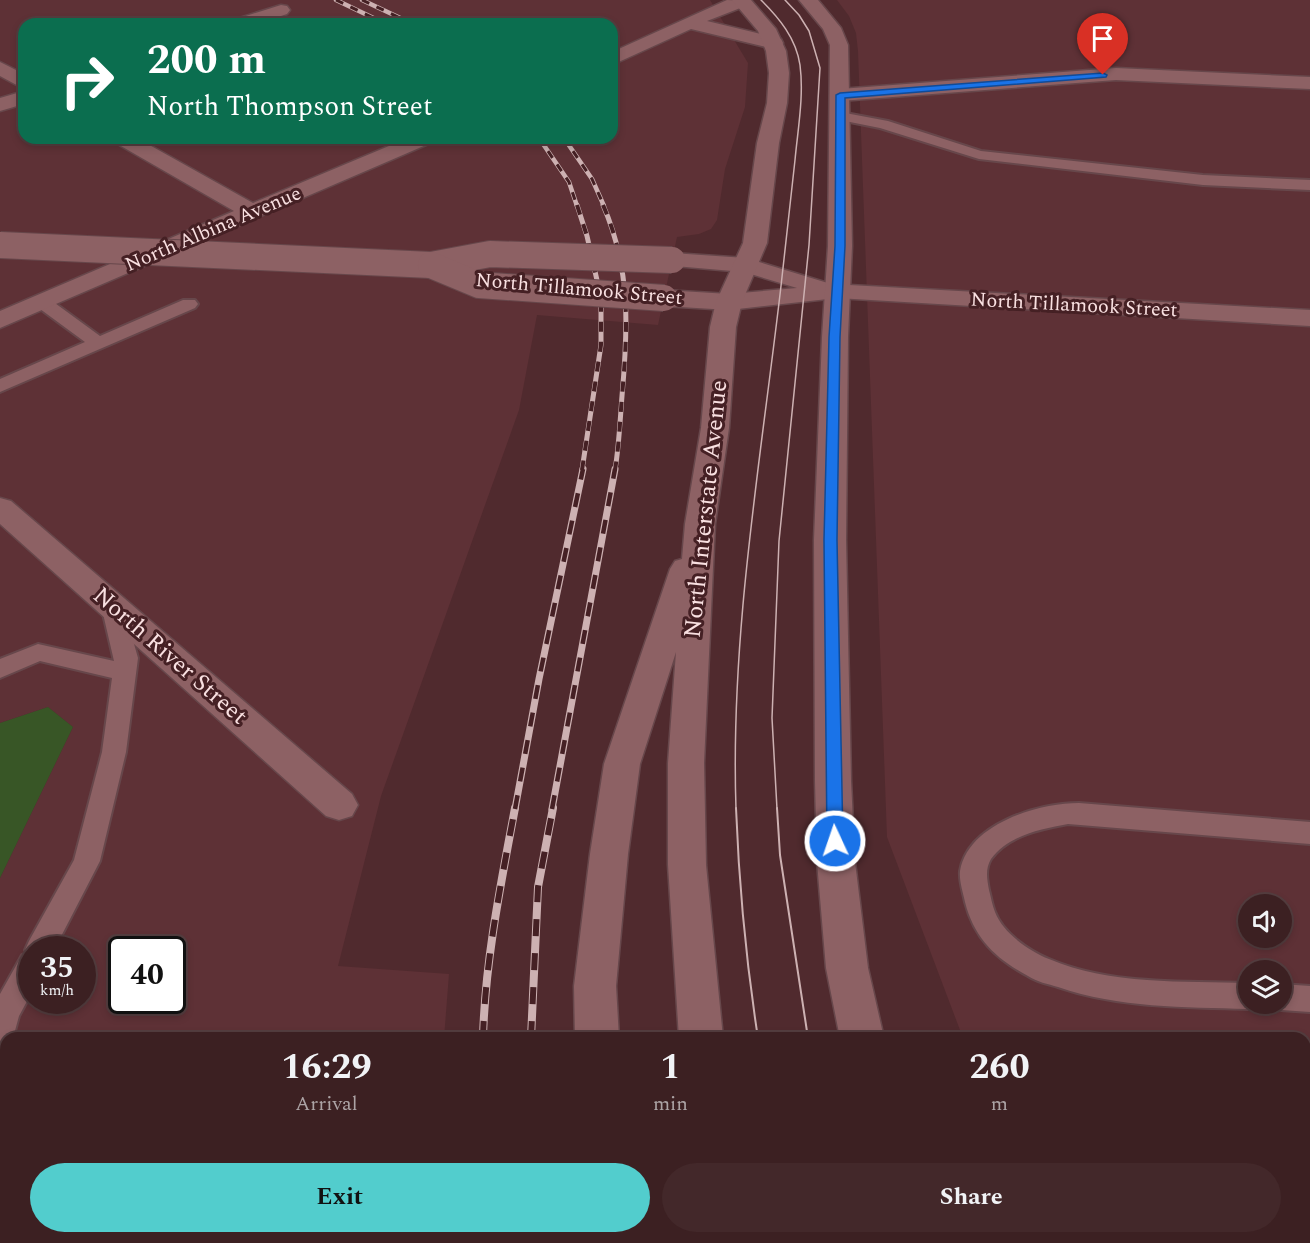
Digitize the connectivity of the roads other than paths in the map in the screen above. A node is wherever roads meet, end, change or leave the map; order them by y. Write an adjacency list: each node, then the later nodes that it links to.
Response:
1 (808, 0): 13 (street)
2 (741, 1): 5 (street); 6 (street, North Interstate Avenue)
3 (281, 10): 4 (street)
4 (257, 18)
5 (690, 23): 6 (street); 7 (street)
6 (774, 43): 20 (street, North Interstate Avenue)
7 (618, 56)
8 (0, 68): 9 (street)
9 (18, 79)
10 (1310, 83): 13 (street)
11 (18, 99): 12 (street)
12 (0, 105)
13 (840, 106): 16 (lane); 21 (street)
14 (132, 144): 17 (street)
15 (412, 144): 17 (street, North Albina Avenue)
16 (1310, 185)
17 (252, 212): 22 (street, North Albina Avenue)
18 (0, 245): 19 (street, North Tillamook Street, bridge)
19 (431, 265): 20 (street, North Tillamook Street, bridge); 23 (street, North Tillamook Street, bridge)
20 (746, 265): 21 (street, North Tillamook Street); 23 (street, North Interstate Avenue)
21 (837, 291): 23 (street, North Tillamook Street); 25 (street, North Tillamook Street); 44 (street)
22 (42, 302): 26 (street, North Albina Avenue); 27 (lane)
23 (729, 302): 30 (street, North Interstate Avenue)
24 (189, 304): 27 (lane)
25 (1310, 318)
26 (0, 320)
27 (99, 344): 28 (lane)
28 (0, 386)
29 (0, 508): 31 (street, North River Street)
30 (700, 524): 42 (street); 43 (street, North Interstate Avenue)
31 (112, 605): 33 (lane); 34 (street, North River Street)
32 (0, 669): 33 (lane)
33 (124, 672): 36 (lane)
34 (339, 805)
35 (1310, 833): 38 (lane)
36 (47, 936)
37 (18, 989): 41 (lane)
38 (1238, 996)
39 (1292, 998): 40 (lane)
40 (1310, 999)
41 (0, 1032)
42 (597, 1032)
43 (701, 1032)
44 (861, 1032)

